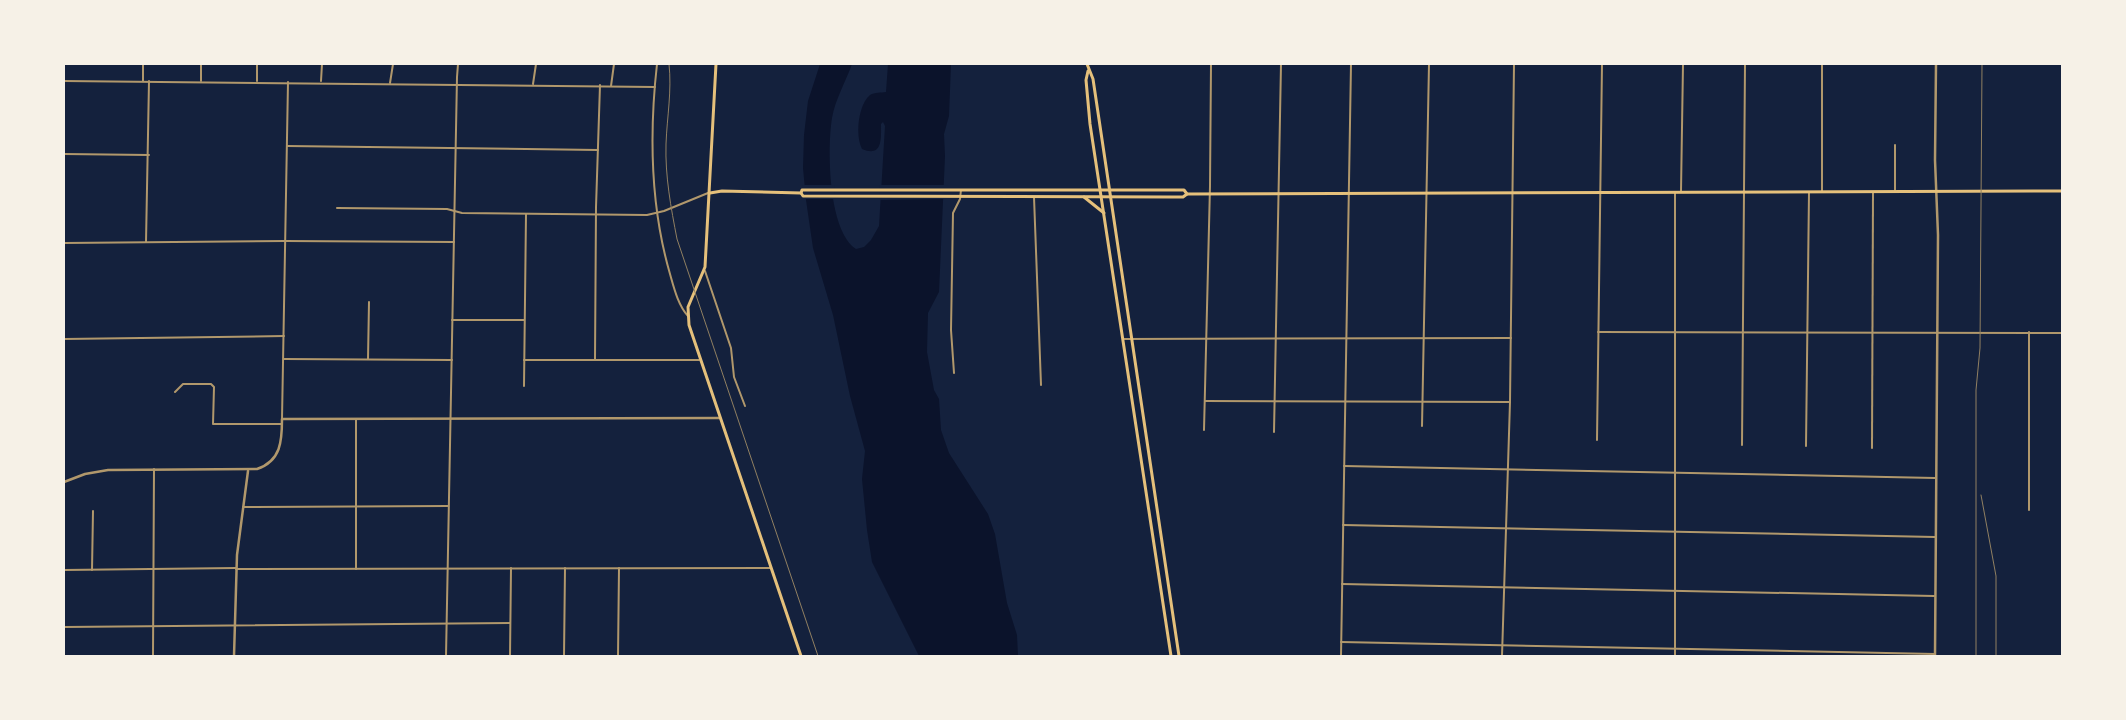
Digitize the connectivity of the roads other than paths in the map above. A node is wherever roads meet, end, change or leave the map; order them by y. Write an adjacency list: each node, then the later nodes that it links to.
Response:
1 (143, 64): 24 (street)
2 (201, 64): 26 (street)
3 (257, 64): 27 (street)
4 (322, 64): 29 (street)
5 (393, 64): 30 (street)
6 (458, 64): 31 (street)
7 (536, 64): 32 (street)
8 (614, 64): 34 (street)
9 (657, 64): 35 (street)
10 (716, 64): 54 (main road)
11 (1087, 64): 22 (main road)
12 (1211, 64): 62 (street)
13 (1281, 64): 56 (street)
14 (1351, 64): 57 (street)
15 (1429, 64): 58 (street)
16 (1514, 64): 59 (street)
17 (1602, 64): 60 (street)
18 (1683, 64): 47 (street)
19 (1745, 64): 48 (street)
20 (1822, 64): 50 (street)
21 (1936, 64): 53 (street)
22 (1088, 70): 42 (main road); 43 (main road)
23 (64, 81): 24 (street)
24 (143, 82): 25 (street)
25 (149, 82): 26 (street); 41 (street)
26 (201, 82): 27 (street)
27 (257, 82): 28 (street)
28 (288, 82): 29 (street); 37 (street)
29 (321, 82): 30 (street)
30 (390, 83): 31 (street)
31 (456, 84): 32 (street); 38 (street)
32 (533, 85): 33 (street)
33 (600, 85): 34 (street); 39 (street)
34 (611, 86): 35 (street)
35 (655, 87): 70 (street)
36 (1895, 145): 52 (street)
37 (287, 146): 38 (street); 74 (street)
38 (455, 148): 39 (street); 69 (street)
39 (598, 150): 73 (street)
40 (64, 154): 41 (street)
41 (149, 155): 75 (street)
42 (1101, 189): 43 (main road); 44 (main road); 66 (main road)
43 (1110, 189): 61 (main road); 67 (main road)
44 (961, 190): 55 (main road); 63 (street)
45 (2062, 191): 53 (main road)
46 (1674, 192): 47 (main road); 60 (main road); 84 (street)
47 (1681, 192): 48 (main road)
48 (1744, 192): 49 (main road); 85 (street)
49 (1809, 192): 50 (main road); 86 (street)
50 (1822, 192): 51 (main road)
51 (1873, 192): 52 (main road); 87 (street)
52 (1895, 192): 53 (main road)
53 (1936, 192): 88 (street)
54 (710, 193): 55 (main road); 70 (street); 78 (main road)
55 (801, 193): 63 (main road)
56 (1279, 193): 57 (main road); 62 (main road); 96 (street)
57 (1349, 193): 58 (main road); 97 (street)
58 (1426, 193): 59 (main road); 92 (street)
59 (1513, 193): 60 (main road); 98 (street)
60 (1601, 193): 83 (street)
61 (1187, 194): 62 (main road); 67 (main road)
62 (1210, 194): 95 (street)
63 (961, 196): 64 (main road); 106 (street)
64 (1034, 197): 65 (main road); 108 (street)
65 (1084, 197): 66 (main road); 71 (main road)
66 (1102, 197): 67 (main road); 71 (main road)
67 (1111, 197): 94 (main road)
68 (337, 208): 69 (street)
69 (455, 211): 72 (street); 76 (street)
70 (656, 213): 73 (street); 80 (street)
71 (1104, 213): 93 (main road)
72 (526, 214): 73 (street); 82 (street)
73 (597, 215): 104 (street)
74 (285, 240): 75 (street); 76 (street); 91 (street)
75 (146, 242): 77 (street)
76 (454, 242): 81 (street)
77 (64, 244)
78 (705, 272): 80 (main road); 115 (street)
79 (369, 302): 101 (street)
80 (688, 316): 105 (main road)
81 (452, 320): 82 (street); 102 (street)
82 (524, 320): 103 (street)
83 (1598, 332): 84 (street); 124 (street)
84 (1674, 332): 85 (street); 132 (street)
85 (1742, 332): 86 (street); 125 (street)
86 (1807, 332): 87 (street); 126 (street)
87 (1872, 332): 88 (street); 127 (street)
88 (1937, 332): 89 (street); 133 (street)
89 (2029, 332): 90 (street); 138 (street)
90 (2062, 332)
91 (284, 336): 99 (street); 100 (street)
92 (1423, 337): 97 (street); 98 (street); 112 (street)
93 (1122, 338): 94 (street); 174 (main road)
94 (1131, 338): 95 (street); 175 (main road)
95 (1208, 338): 96 (street); 110 (street)
96 (1277, 338): 97 (street); 111 (street)
97 (1346, 338): 113 (street)
98 (1511, 338): 114 (street)
99 (64, 339)
100 (284, 359): 101 (street); 117 (street)
101 (368, 359): 102 (street)
102 (452, 360): 119 (street)
103 (524, 360): 104 (street); 107 (street)
104 (595, 360): 105 (street)
105 (699, 360): 116 (main road)
106 (954, 373)
107 (524, 386)
108 (1041, 386)
109 (175, 392): 120 (street)
110 (1205, 401): 111 (street); 122 (street)
111 (1275, 401): 113 (street); 123 (street)
112 (1423, 401): 113 (street); 114 (street); 121 (street)
113 (1345, 402): 128 (street)
114 (1510, 402): 130 (street)
115 (745, 406)
116 (720, 418): 119 (street); 148 (main road)
117 (282, 419): 118 (street); 120 (street)
118 (356, 419): 119 (street); 137 (street)
119 (450, 419): 135 (street)
120 (282, 424): 131 (street)
121 (1422, 426)
122 (1204, 430)
123 (1274, 432)
124 (1597, 440)
125 (1742, 445)
126 (1806, 446)
127 (1872, 448)
128 (1344, 466): 130 (street); 140 (street)
129 (154, 469): 131 (street); 134 (street); 149 (street)
130 (1508, 470): 132 (street); 141 (street)
131 (248, 471): 136 (street)
132 (1674, 473): 133 (street); 142 (street)
133 (1936, 478): 143 (street)
134 (64, 482)
135 (448, 506): 137 (street); 144 (street)
136 (242, 507): 137 (street); 150 (street)
137 (356, 507): 151 (street)
138 (2028, 510)
139 (93, 511): 153 (street)
140 (1343, 525): 141 (street); 154 (street)
141 (1507, 528): 142 (street); 155 (street)
142 (1674, 532): 143 (street); 156 (street)
143 (1935, 537): 157 (street)
144 (447, 568): 145 (street); 151 (street); 159 (street)
145 (511, 568): 146 (street); 158 (street)
146 (565, 568): 147 (street); 171 (street)
147 (619, 568): 148 (street); 172 (street)
148 (770, 568): 173 (main road)
149 (154, 569): 150 (street); 153 (street); 160 (street)
150 (236, 569): 151 (street); 161 (street)
151 (356, 569)
152 (64, 570): 153 (street)
153 (92, 570)
154 (1342, 584): 155 (street); 163 (street)
155 (1504, 587): 156 (street); 164 (street)
156 (1674, 590): 157 (street); 165 (street)
157 (1934, 596): 166 (street)
158 (510, 623): 159 (street); 170 (street)
159 (447, 624): 161 (street); 169 (street)
160 (153, 625): 161 (street); 162 (street); 167 (street)
161 (235, 626): 168 (street)
162 (64, 627)
163 (1341, 642): 164 (street); 176 (street)
164 (1502, 644): 165 (street); 177 (street)
165 (1675, 650): 166 (street); 178 (street)
166 (1935, 655)
167 (153, 656)
168 (234, 656)
169 (446, 656)
170 (510, 656)
171 (564, 656)
172 (618, 656)
173 (801, 656)
174 (1171, 656)
175 (1179, 656)
176 (1340, 656)
177 (1502, 656)
178 (1675, 656)

